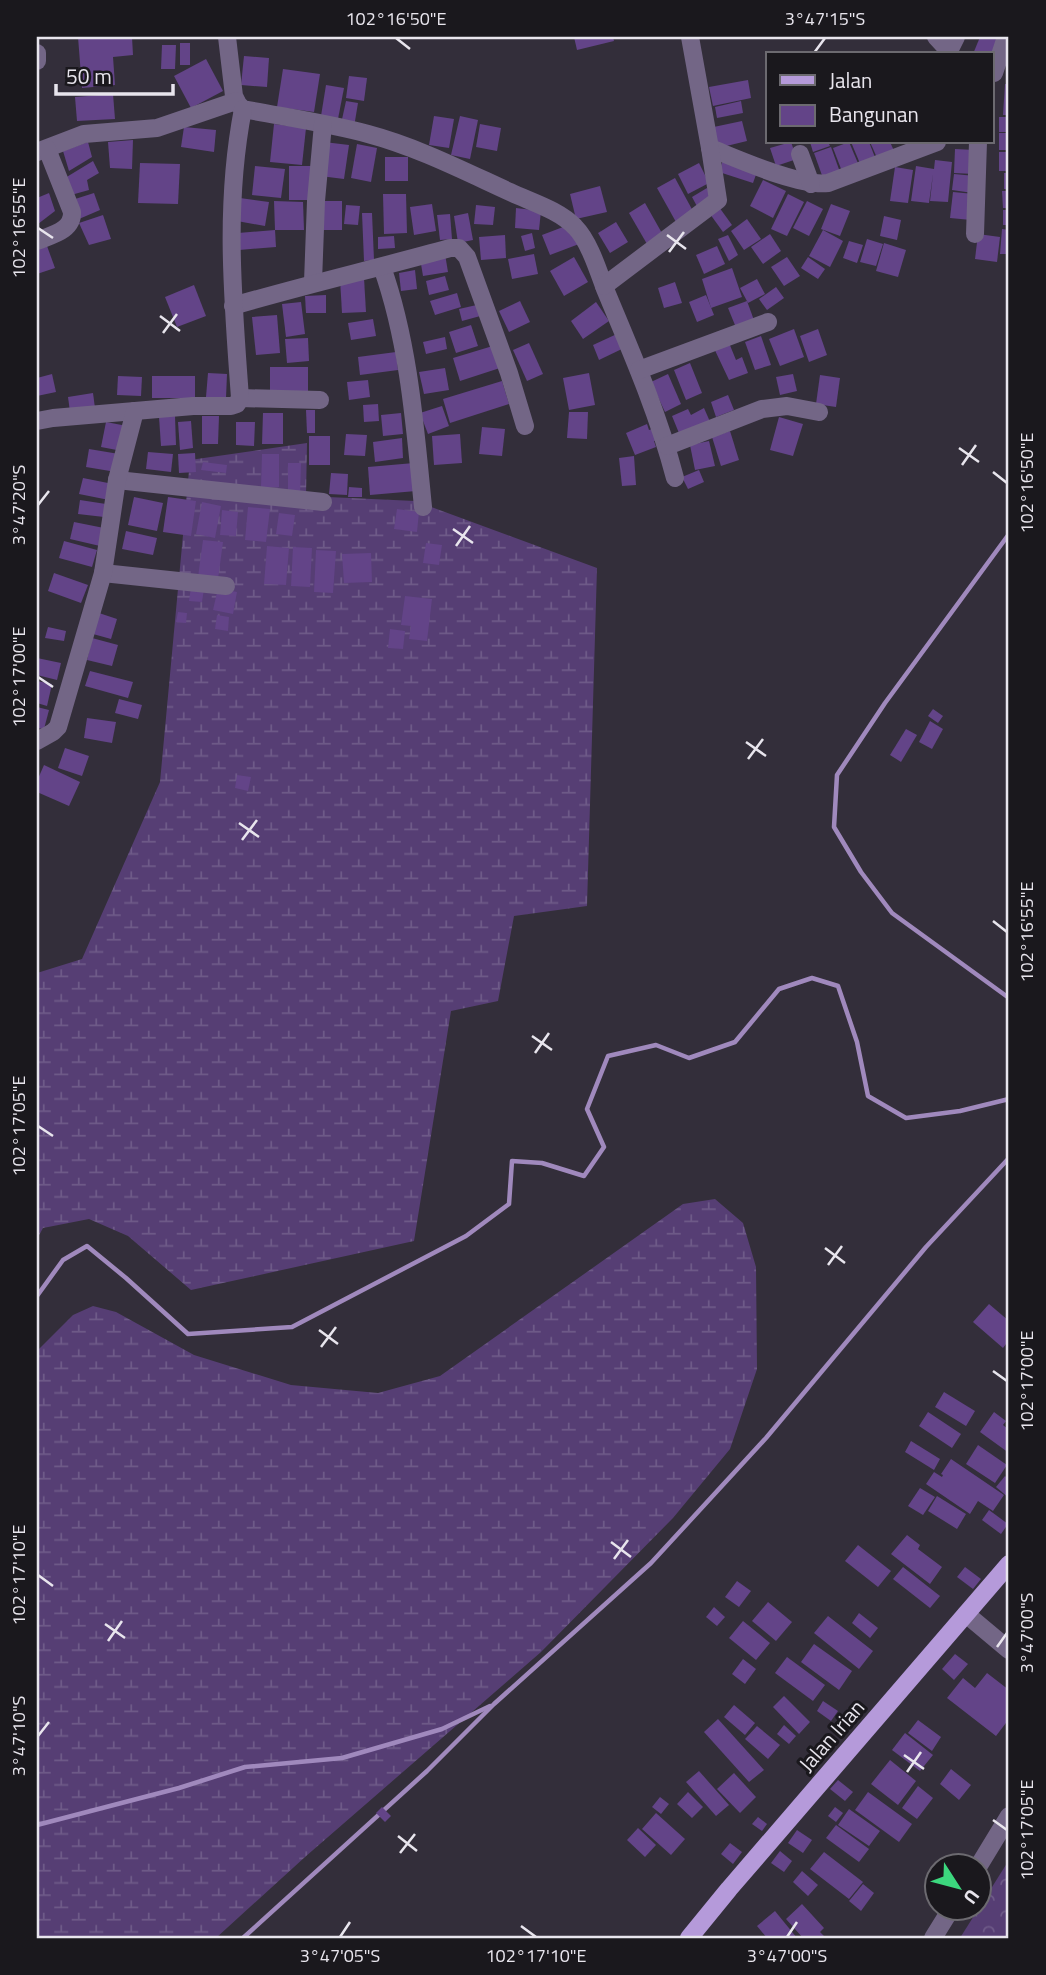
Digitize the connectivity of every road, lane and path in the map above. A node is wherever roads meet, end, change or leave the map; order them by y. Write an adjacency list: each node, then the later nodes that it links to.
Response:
1 (227, 37): 9 (street)
2 (690, 37): 13 (street)
3 (936, 37): 5 (street)
4 (1006, 37): 8 (street)
5 (953, 47)
6 (37, 54): 7 (street)
7 (37, 61)
8 (994, 72)
9 (239, 105): 10 (street); 14 (street); 22 (street)
10 (323, 124): 20 (street); 21 (street)
11 (932, 144): 16 (street)
12 (978, 144): 17 (street)
13 (710, 148): 16 (street); 21 (street)
14 (42, 151): 18 (street)
15 (800, 154): 16 (street)
16 (811, 184)
17 (975, 234)
18 (37, 241)
19 (382, 267): 20 (street); 30 (street); 35 (street)
20 (313, 282): 22 (street)
21 (604, 286): 24 (street)
22 (233, 306): 25 (street)
23 (768, 322): 24 (street)
24 (639, 370): 31 (street)
25 (240, 398): 26 (street); 27 (street)
26 (320, 400)
27 (135, 411): 29 (street); 33 (street)
28 (819, 412): 31 (street)
29 (37, 421)
30 (525, 426)
31 (667, 446): 32 (street)
32 (675, 478)
33 (117, 480): 34 (street); 36 (street)
34 (323, 502)
35 (423, 507)
36 (103, 573): 37 (street); 38 (street)
37 (226, 586)
38 (37, 741)
39 (1009, 1564): 40 (main road, Jalan Irian)
40 (965, 1614): 41 (street); 45 (main road, Jalan Irian)
41 (1009, 1650)
42 (1009, 1816): 43 (street)
43 (987, 1853)
44 (942, 1923): 46 (street)
45 (689, 1938)
46 (933, 1938)

